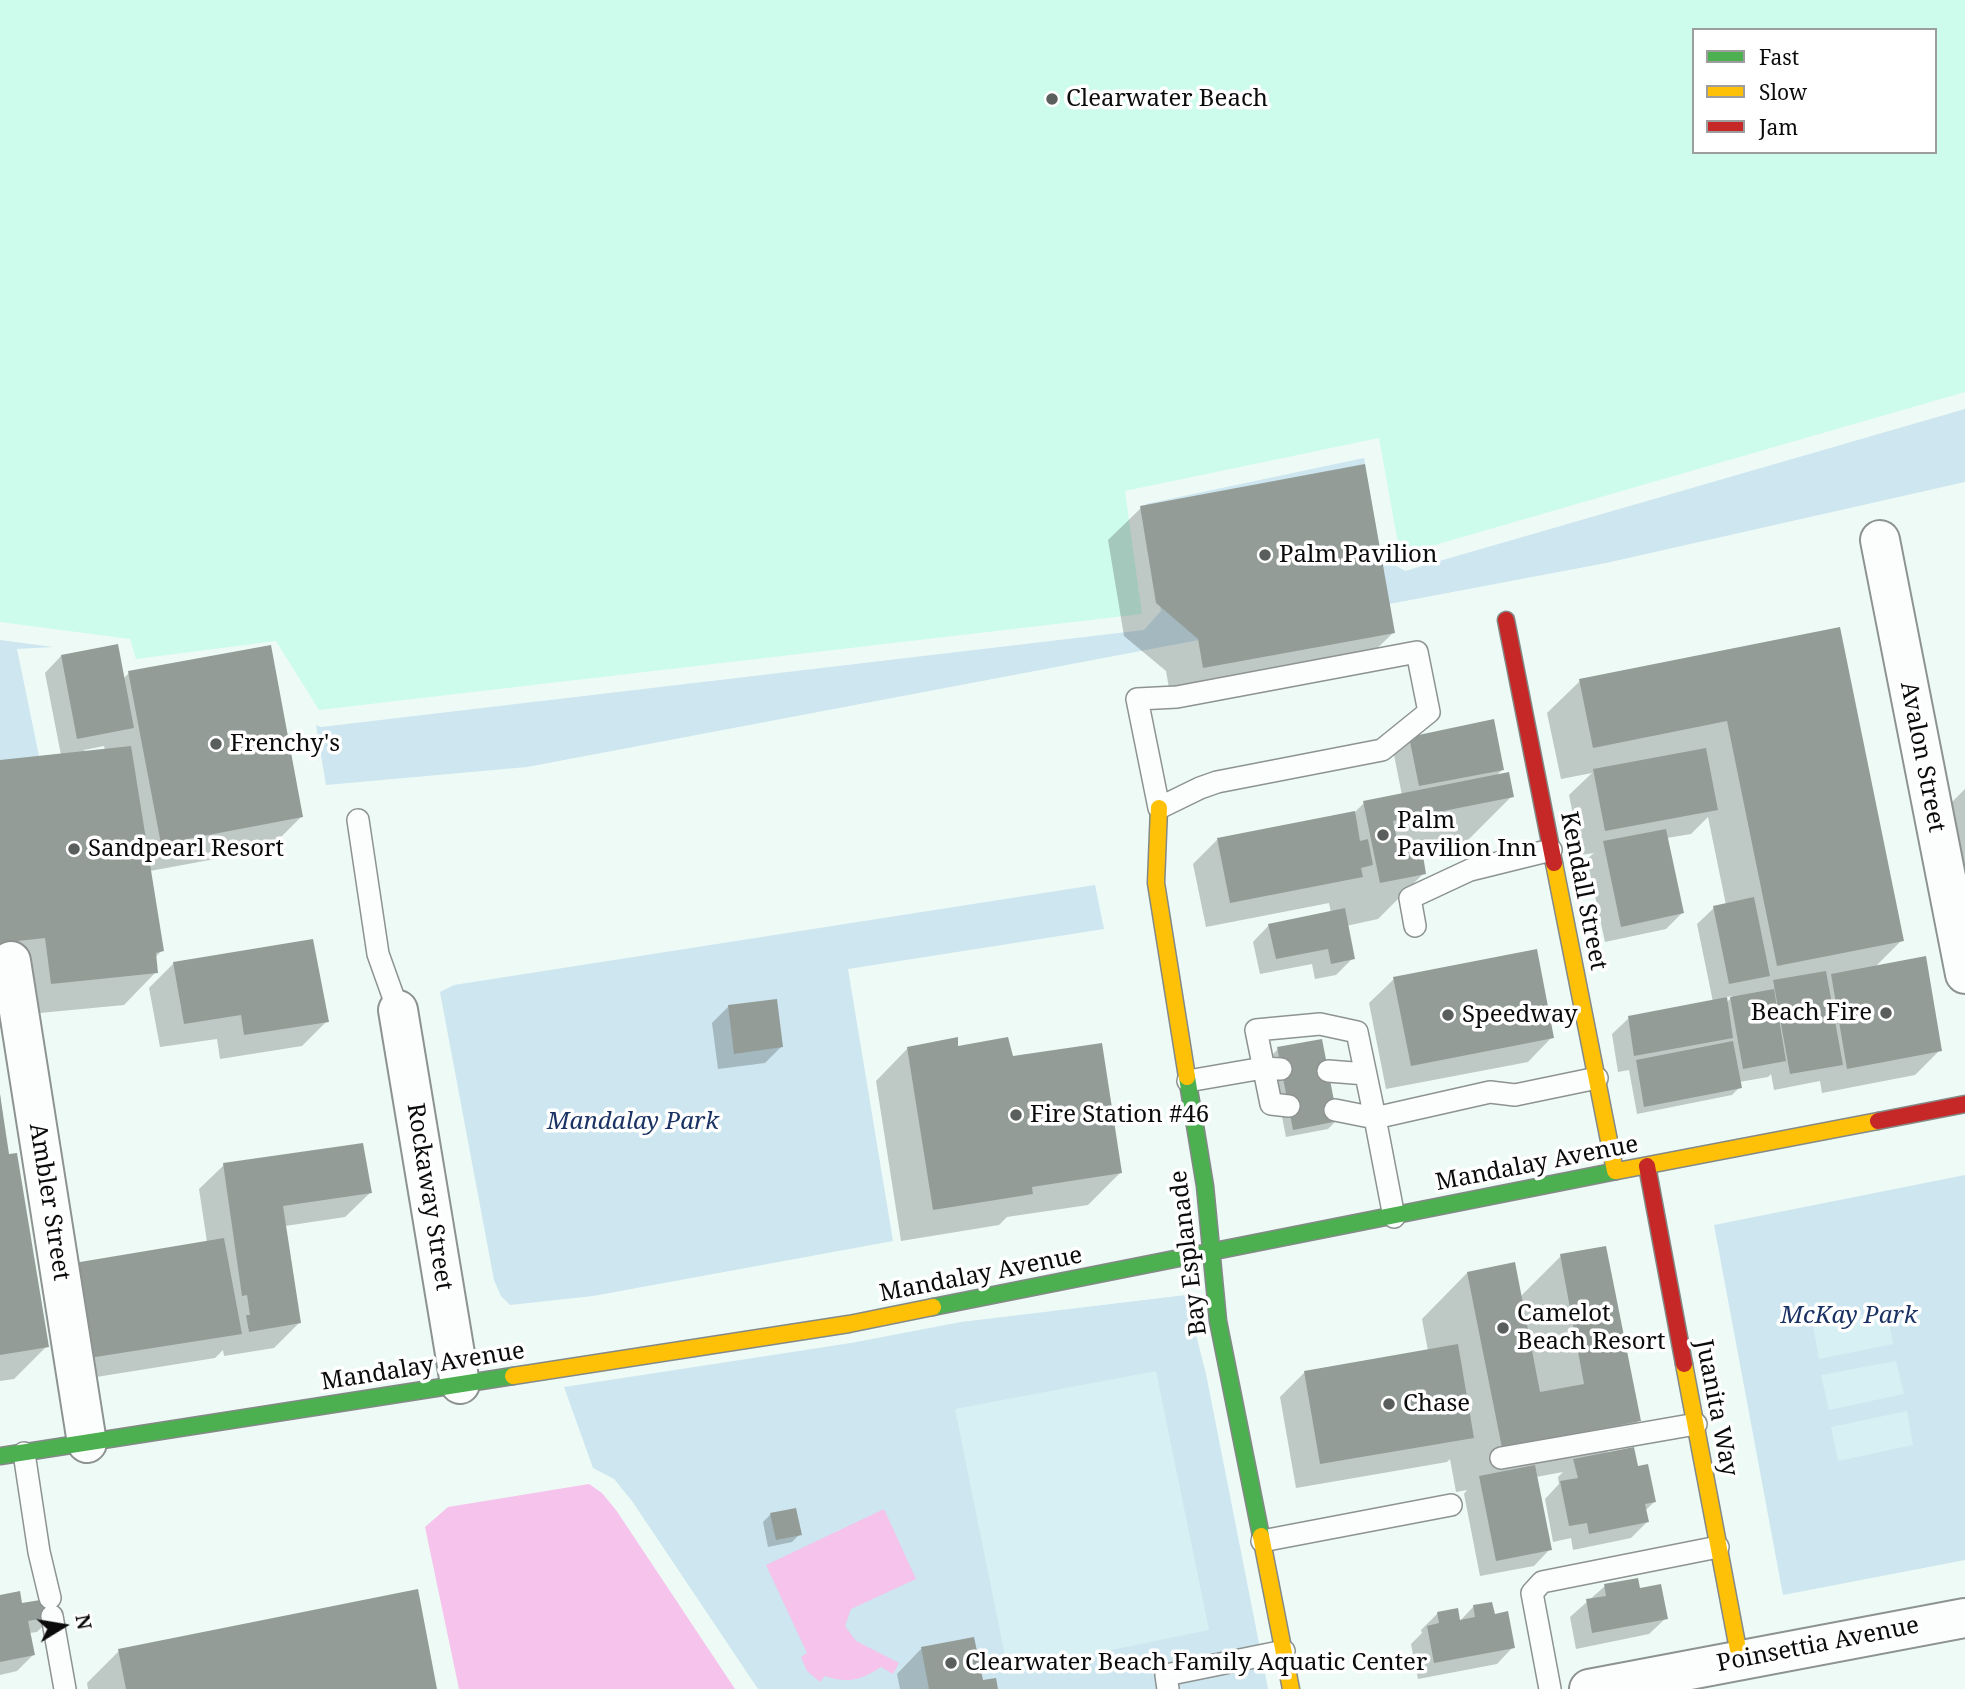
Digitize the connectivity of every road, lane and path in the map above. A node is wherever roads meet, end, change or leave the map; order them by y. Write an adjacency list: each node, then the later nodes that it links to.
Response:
1 (1880, 540): 8 (street, Avalon Street)
2 (1506, 620): 5 (street, Kendall Street)
3 (1159, 808): 3 (lane); 14 (street, Bay Esplanade)
4 (358, 820): 9 (lane)
5 (1552, 850): 6 (lane); 13 (street, Kendall Street)
6 (1415, 926)
7 (11, 961): 25 (street, Ambler Street)
8 (1965, 974)
9 (398, 1010): 23 (street, Rockaway Street)
10 (1272, 1069): 12 (lane); 14 (lane); 16 (lane)
11 (1328, 1071): 12 (lane)
12 (1366, 1074): 18 (lane)
13 (1597, 1078): 18 (lane); 20 (street, Kendall Street)
14 (1188, 1081): 22 (street, Bay Esplanade)
15 (1965, 1104): 19 (street, Mandalay Avenue)
16 (1289, 1106)
17 (1335, 1110): 18 (lane)
18 (1375, 1118): 21 (lane)
19 (1647, 1166): 20 (street, Mandalay Avenue); 24 (street, Juanita Way)
20 (1615, 1171): 21 (street, Mandalay Avenue)
21 (1394, 1217): 22 (street, Mandalay Avenue)
22 (1210, 1254): 23 (street, Mandalay Avenue); 30 (street, Bay Esplanade)
23 (460, 1384): 25 (street, Mandalay Avenue)
24 (1696, 1424): 28 (lane); 31 (street, Juanita Way)
25 (87, 1443): 26 (street, Mandalay Avenue)
26 (24, 1453): 27 (street, Mandalay Avenue); 35 (lane)
27 (0, 1456)
28 (1502, 1458)
29 (1451, 1505): 30 (lane)
30 (1262, 1541): 33 (street, Bay Esplanade)
31 (1718, 1547): 34 (street, Juanita Way); 38 (lane)
32 (1965, 1618): 34 (street, Poinsettia Avenue)
33 (1284, 1651): 36 (lane); 37 (street, Bay Esplanade)
34 (1740, 1660): 39 (street, Poinsettia Avenue)
35 (65, 1689)
36 (1168, 1689)
37 (1291, 1689)
38 (1550, 1689)
39 (1589, 1689)

